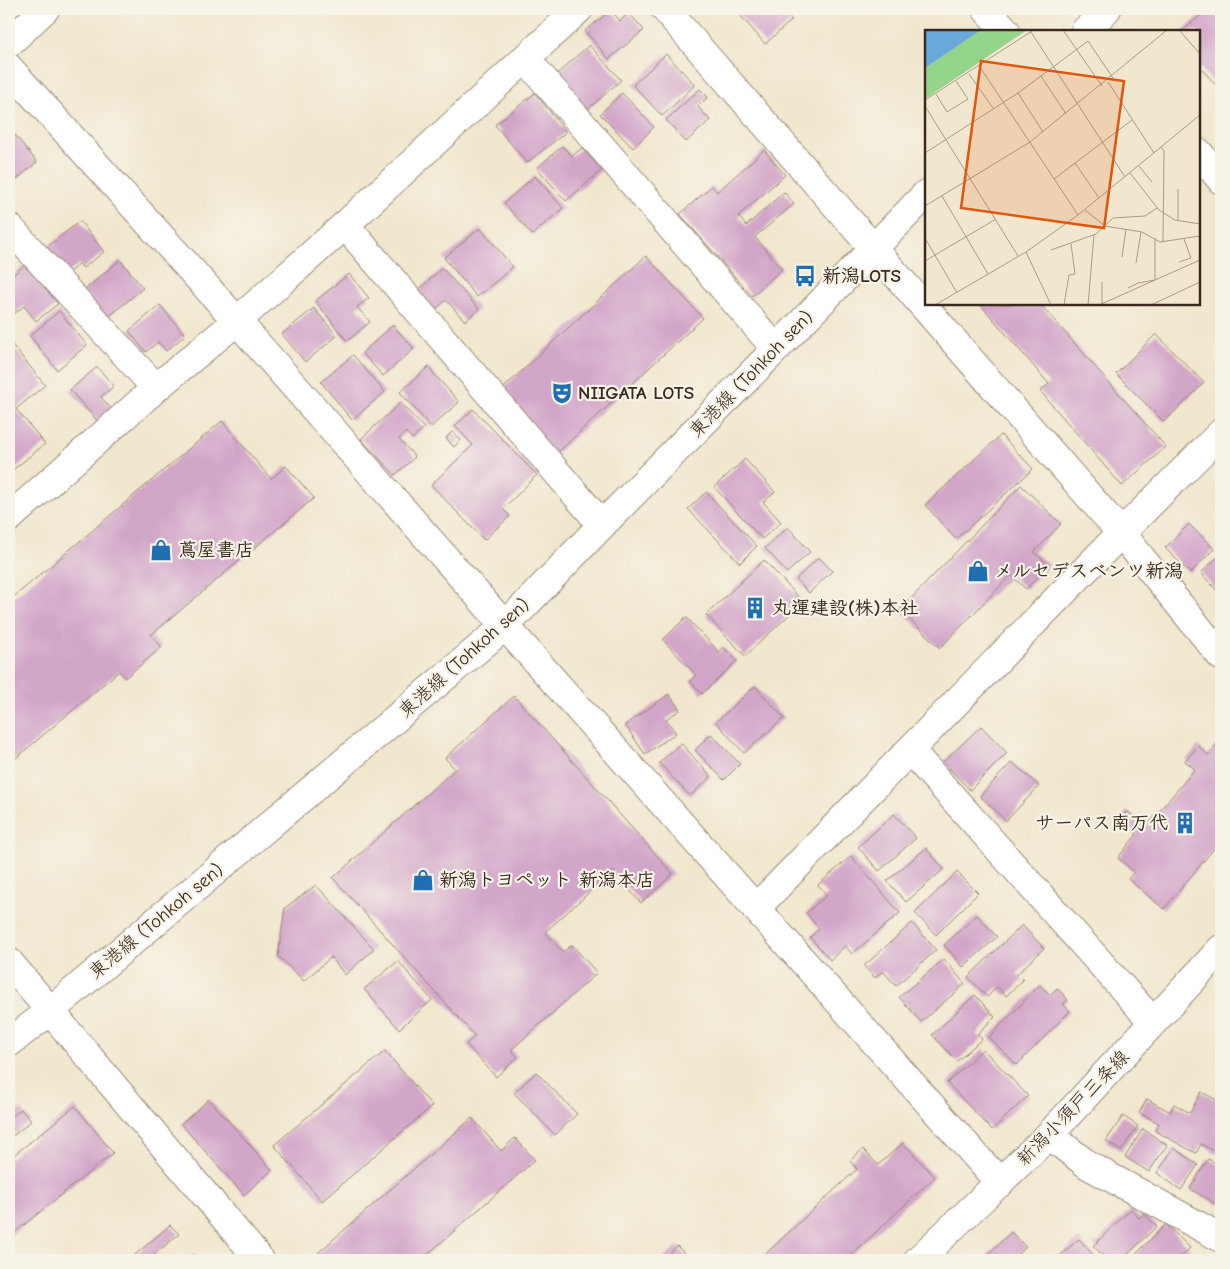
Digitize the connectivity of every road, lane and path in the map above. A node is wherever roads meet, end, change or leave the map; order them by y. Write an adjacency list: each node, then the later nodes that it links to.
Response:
1 (45, 9): 6 (street)
2 (578, 9): 7 (street)
3 (665, 9): 14 (street)
4 (986, 9): 5 (street)
5 (1005, 30)
6 (9, 43)
7 (525, 58): 12 (street); 16 (street)
8 (9, 68): 15 (street)
9 (1200, 154): 10 (street)
10 (1221, 180)
11 (925, 195): 14 (street, 東港線 (Tohkoh sen))
12 (346, 224): 15 (street); 20 (street)
13 (9, 227): 17 (street)
14 (873, 248): 16 (street, 東港線 (Tohkoh sen)); 21 (street)
15 (237, 321): 17 (street); 22 (street)
16 (776, 349): 20 (street, 東港線 (Tohkoh sen))
17 (156, 388): 19 (street)
18 (1221, 434): 21 (street)
19 (9, 518)
20 (602, 525): 22 (street, 東港線 (Tohkoh sen))
21 (1121, 533): 23 (street); 24 (street)
22 (506, 626): 25 (street); 28 (street, 東港線 (Tohkoh sen))
23 (1221, 656)
24 (910, 750): 25 (street); 29 (street)
25 (756, 908): 32 (street)
26 (1221, 949): 29 (street, 新潟小須戸三条線)
27 (9, 962): 28 (street)
28 (50, 1011): 30 (street, 東港線 (Tohkoh sen)); 34 (street)
29 (1153, 1022): 31 (street, 新潟小須戸三条線)
30 (9, 1043)
31 (1049, 1135): 32 (street, 新潟小須戸三条線); 33 (street)
32 (1000, 1183): 35 (street, 新潟小須戸三条線)
33 (1221, 1238)
34 (260, 1260)
35 (918, 1260)

